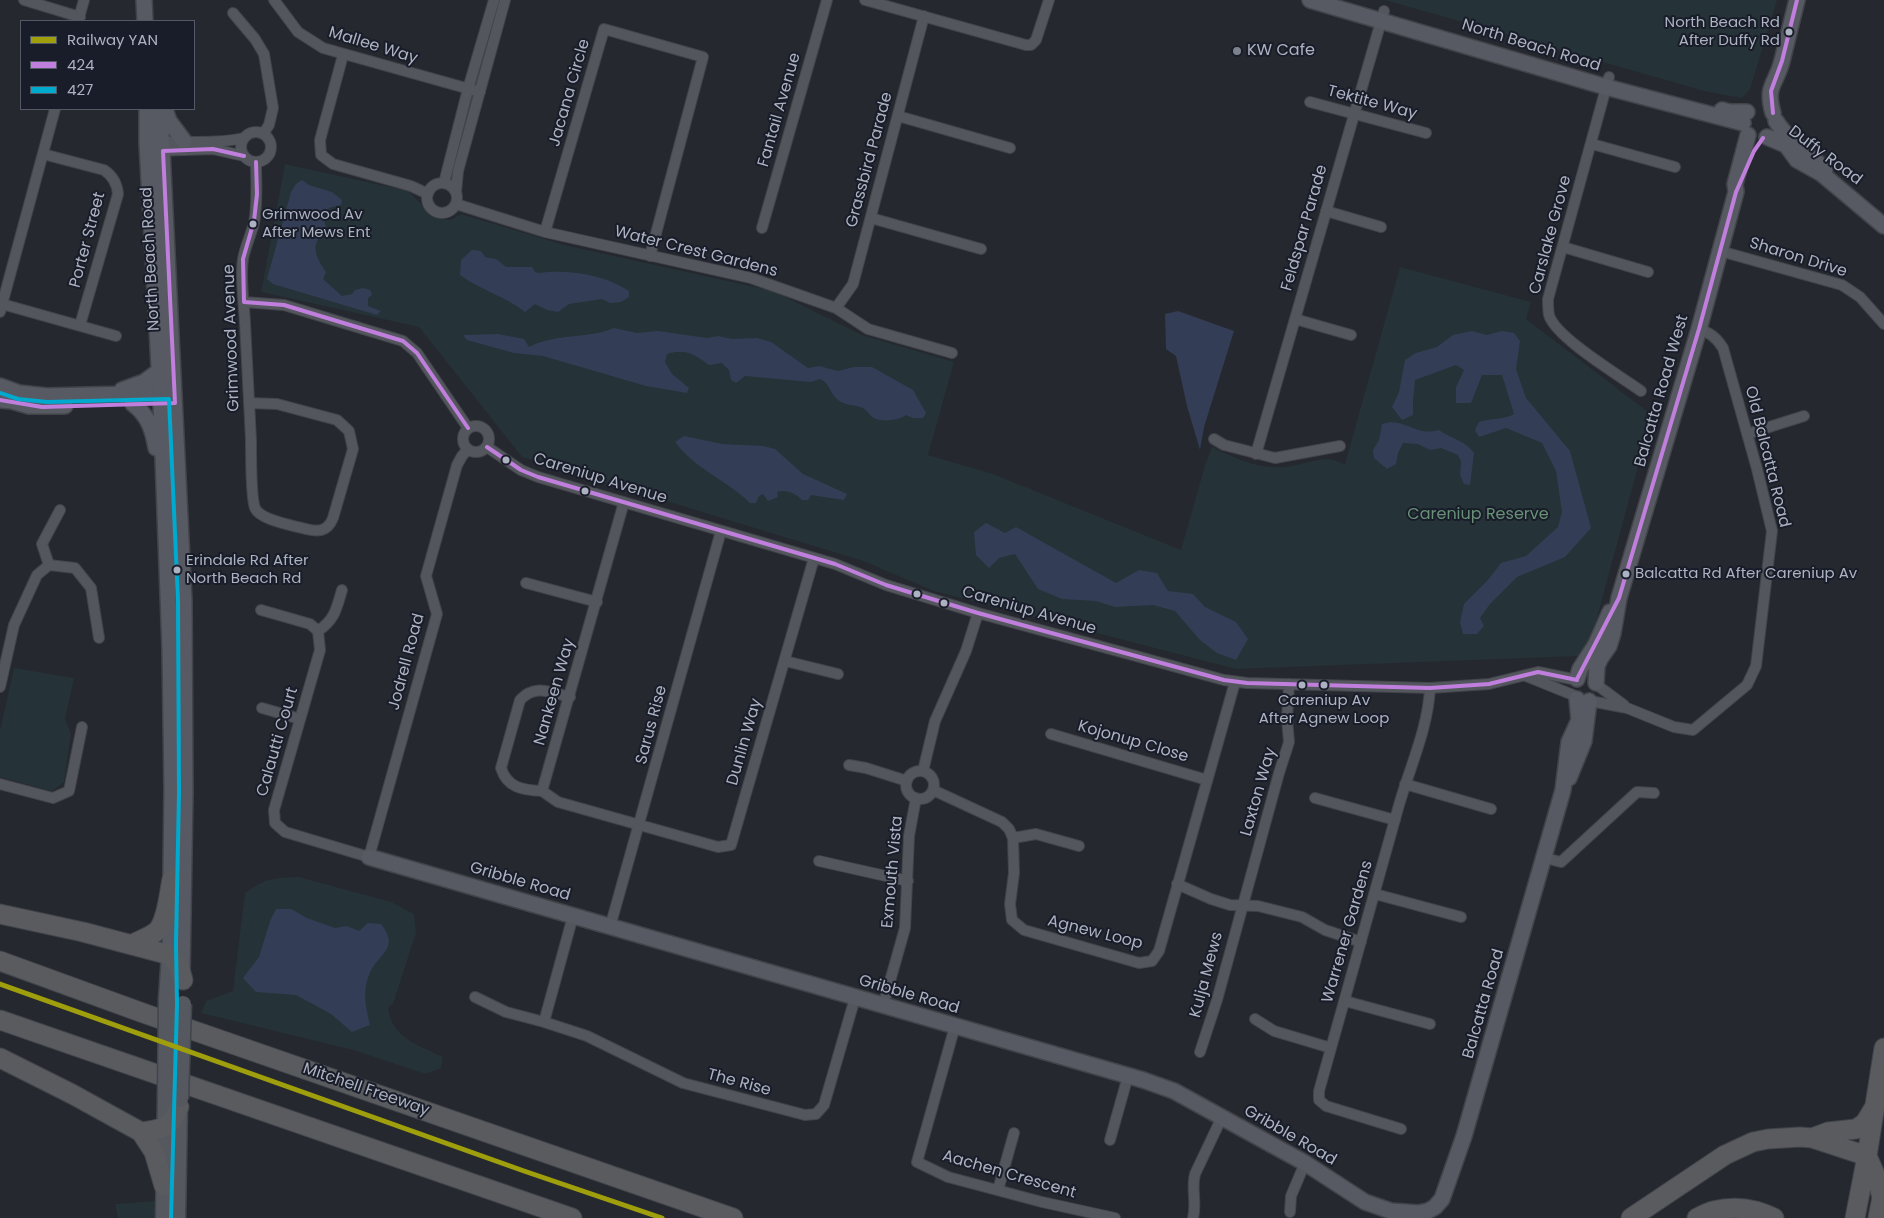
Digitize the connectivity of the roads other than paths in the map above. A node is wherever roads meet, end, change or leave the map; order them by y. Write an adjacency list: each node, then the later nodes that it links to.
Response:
1 (24, 0): 18 (street)
2 (84, 0): 18 (street)
3 (144, 0): 19 (main road)
4 (154, 0): 20 (main road)
5 (274, 0): 21 (street, Mallee Way)
6 (494, 0): 23 (street)
7 (506, 0): 24 (street)
8 (827, 0): 55 (street, Fantail Avenue)
9 (864, 0): 16 (street)
10 (1049, 0): 16 (street)
11 (1310, 0): 17 (main road, North Beach Road)
12 (1344, 0): 17 (main road, North Beach Road)
13 (1788, 0): 33 (main road)
14 (1797, 0): 32 (main road)
15 (233, 13): 35 (street)
16 (924, 16): 31 (street, Grassbird Parade)
17 (1383, 16): 22 (main road, North Beach Road); 30 (street, Feldspar Parade)
18 (79, 19)
19 (145, 20)
20 (155, 20)
21 (343, 55): 23 (street, Mallee Way); 48 (street)
22 (1608, 82): 33 (main road, North Beach Road); 38 (street, Carslake Grove)
23 (468, 89): 24 (street, Mallee Way); 46 (street)
24 (480, 92): 47 (street)
25 (1310, 102): 30 (street, Tektite Way)
26 (55, 110): 42 (street)
27 (147, 110): 39 (main road, North Beach Road)
28 (160, 110): 40 (main road, North Beach Road)
29 (165, 110): 37 (main road)
30 (1354, 114): 34 (street, Tektite Way); 50 (street, Feldspar Parade)
31 (898, 116): 41 (street); 51 (street, Grassbird Parade)
32 (1774, 117): 33 (main road); 33 (main road); 52 (main road, Duffy Road)
33 (1754, 125): 53 (main road, Duffy Road); 59 (main road, Balcatta Road West)
34 (1426, 133)
35 (263, 134): 36 (street); 44 (street)
36 (244, 138): 37 (street); 43 (street)
37 (184, 141): 40 (street)
38 (1592, 144): 45 (street); 57 (street, Carslake Grove)
39 (147, 147): 40 (street); 72 (main road, North Beach Road)
40 (163, 147): 43 (street); 76 (main road, North Beach Road)
41 (1010, 148)
42 (43, 154): 63 (street); 67 (street, Porter Street)
43 (244, 156): 44 (street)
44 (256, 162): 62 (street, Grimwood Avenue)
45 (1675, 167)
46 (444, 183): 47 (street); 48 (street)
47 (456, 192): 49 (street)
48 (428, 194): 49 (street)
49 (456, 204): 56 (street, Water Crest Gardens)
50 (1326, 211): 54 (street); 65 (street, Feldspar Parade)
51 (871, 218): 58 (street); 64 (street, Grassbird Parade)
52 (1884, 219)
53 (1884, 226)
54 (1382, 227)
55 (762, 228)
56 (546, 232): 60 (street, Water Crest Gardens); 60 (street, Jacana Circle)
57 (1563, 247): 61 (street); 74 (street, Carslake Grove)
58 (981, 249)
59 (1720, 251): 66 (street, Sharon Drive); 68 (main road, Balcatta Road West)
60 (650, 256): 64 (street, Water Crest Gardens)
61 (1648, 272)
62 (244, 302): 79 (street, Grimwood Avenue); 81 (street)
63 (1, 308): 67 (street)
64 (836, 308): 71 (street, Water Crest Gardens)
65 (1295, 319): 69 (street); 87 (street, Feldspar Parade)
66 (1884, 324)
67 (80, 325): 70 (street)
68 (1699, 329): 82 (street, Old Balcatta Road); 96 (main road, Balcatta Road West)
69 (1351, 335)
70 (116, 336)
71 (952, 353)
72 (159, 371): 75 (main road); 76 (main road, North Beach Road)
73 (0, 386): 75 (main road)
74 (1641, 391)
75 (104, 395): 76 (main road)
76 (168, 398): 78 (main road); 88 (main road); 149 (main road)
77 (0, 400): 78 (main road)
78 (134, 404): 88 (main road)
79 (249, 404): 79 (street, Grimwood Avenue)
80 (1804, 416): 82 (street)
81 (468, 428): 85 (street); 86 (street)
82 (1746, 434): 113 (street, Old Balcatta Road)
83 (1214, 439): 87 (street)
84 (1340, 446): 87 (street)
85 (487, 447): 86 (street); 89 (street, Careniup Avenue)
86 (468, 449): 133 (street, Jodrell Road)
87 (1256, 454)
88 (163, 470): 136 (main road)
89 (624, 502): 91 (street, Careniup Avenue); 97 (street, Nankeen Way)
90 (60, 510): 93 (street)
91 (721, 530): 92 (street, Careniup Avenue); 130 (street, Sarus Rise)
92 (814, 558): 99 (street, Careniup Avenue); 102 (street, Dunlin Way)
93 (48, 565): 101 (street); 108 (street)
94 (526, 582): 97 (street)
95 (342, 590): 100 (street)
96 (1619, 598): 107 (main road, Balcatta Road West); 110 (main road, Balcatta Road West)
97 (597, 602): 111 (street, Nankeen Way)
98 (261, 610): 100 (street)
99 (978, 613): 105 (street, Careniup Avenue); 118 (street)
100 (318, 631): 114 (street, Calautti Court)
101 (99, 638)
102 (785, 661): 103 (street); 130 (street, Dunlin Way)
103 (838, 674)
104 (1526, 676): 109 (street, Careniup Avenue); 110 (street); 110 (street, Careniup Avenue)
105 (1235, 682): 106 (street, Careniup Avenue); 119 (street, Agnew Loop)
106 (1289, 684): 109 (street, Careniup Avenue); 140 (street, Laxton Way)
107 (1596, 684): 110 (main road); 113 (street)
108 (0, 687)
109 (1430, 688): 122 (street, Warrener Gardens)
110 (1581, 693): 113 (street); 134 (main road, Balcatta Road)
111 (570, 697): 124 (street, Nankeen Way); 124 (street)
112 (262, 708): 114 (street)
113 (1627, 708)
114 (300, 719): 133 (street, Calautti Court)
115 (82, 727): 121 (street)
116 (1051, 734): 119 (street, Kojonup Close)
117 (849, 765): 120 (street)
118 (923, 771): 120 (street); 123 (street)
119 (1207, 780): 138 (street, Agnew Loop)
120 (907, 781): 126 (street)
121 (0, 784)
122 (1405, 784): 128 (street); 129 (street, Warrener Gardens)
123 (933, 790): 126 (street); 131 (street)
124 (542, 791): 130 (street)
125 (1654, 793): 134 (street)
126 (916, 798): 137 (street, Exmouth Vista)
127 (1314, 798): 129 (street)
128 (1491, 809)
129 (1395, 820): 139 (street, Warrener Gardens)
130 (639, 825): 144 (street, Sarus Rise)
131 (1013, 838): 132 (street); 138 (street, Agnew Loop)
132 (1078, 846)
133 (369, 857): 142 (main road, Gribble Road)
134 (1544, 858): 180 (main road, Balcatta Road)
135 (819, 861): 137 (street)
136 (172, 878): 146 (highway); 147 (main road)
137 (908, 881): 154 (street, Exmouth Vista)
138 (1177, 884): 140 (street)
139 (1375, 894): 143 (street); 145 (street, Warrener Gardens)
140 (1242, 906): 145 (street); 162 (street, Kulja Mews)
141 (0, 914): 146 (highway)
142 (573, 916): 144 (main road, Gribble Road); 157 (street)
143 (1461, 917)
144 (610, 926): 151 (main road, Gribble Road)
145 (1361, 942): 152 (street, Warrener Gardens)
146 (133, 944): 147 (highway)
147 (170, 956): 149 (highway); 153 (main road)
148 (0, 961): 184 (highway, Mitchell Freeway)
149 (183, 980): 153 (main road)
150 (475, 997): 157 (street)
151 (855, 998): 154 (main road, Gribble Road); 157 (street, The Rise)
152 (1345, 1001): 158 (street); 160 (street, Warrener Gardens)
153 (175, 1002): 165 (main road, bridge)
154 (883, 1006): 159 (main road, Gribble Road)
155 (0, 1020): 183 (highway)
156 (1255, 1020): 160 (street)
157 (544, 1022)
158 (1430, 1024)
159 (954, 1026): 164 (main road, Gribble Road); 177 (street, Aachen Crescent)
160 (1331, 1048): 169 (street, Warrener Gardens)
161 (1884, 1048): 166 (highway)
162 (1200, 1052)
163 (0, 1058): 170 (highway)
164 (1128, 1076): 167 (main road, Gribble Road); 173 (street)
165 (175, 1100): 168 (highway); 182 (main road)
166 (1876, 1104): 172 (highway); 174 (highway)
167 (1222, 1117): 175 (main road, Gribble Road); 186 (street)
168 (165, 1128): 170 (highway); 176 (main road)
169 (1401, 1129)
170 (141, 1132): 176 (highway)
171 (1014, 1133): 177 (street)
172 (1812, 1138): 174 (highway); 187 (highway)
173 (1110, 1140)
174 (1867, 1156): 178 (highway); 190 (highway)
175 (1305, 1164): 179 (street); 180 (main road, Gribble Road)
176 (164, 1186): 181 (main road)
177 (998, 1190): 185 (street, Aachen Crescent)
178 (1883, 1192): 191 (highway)
179 (1290, 1212)
180 (1418, 1213)
181 (164, 1218)
182 (177, 1218)
183 (572, 1218)
184 (733, 1218)
185 (1115, 1218)
186 (1193, 1218)
187 (1631, 1218)
188 (1697, 1218): 189 (highway)
189 (1774, 1218)
190 (1855, 1218)
191 (1878, 1218)

